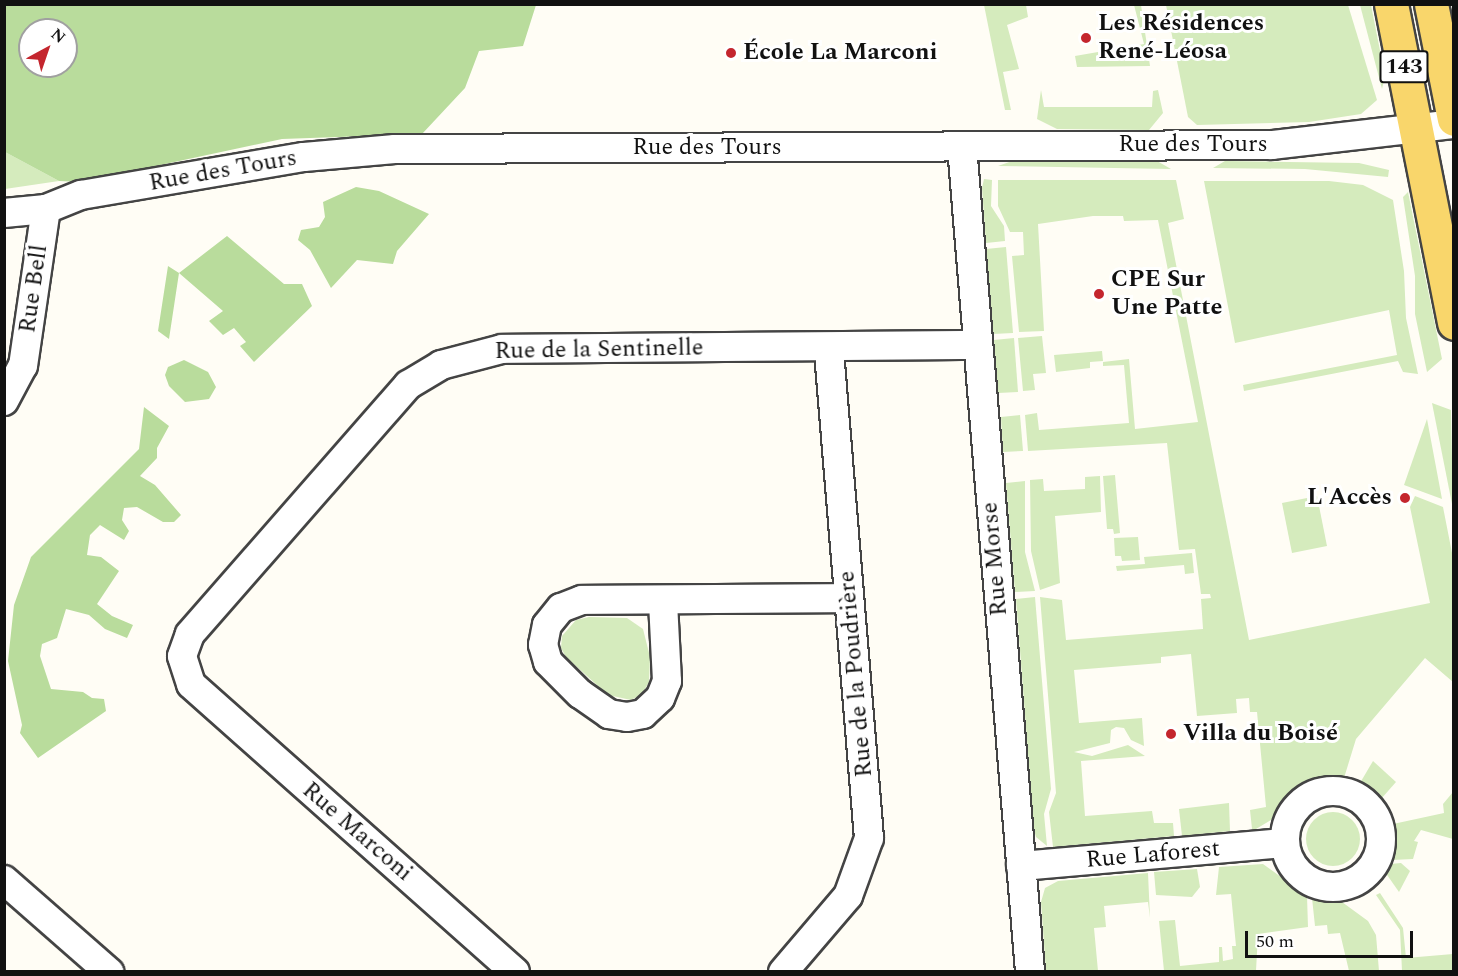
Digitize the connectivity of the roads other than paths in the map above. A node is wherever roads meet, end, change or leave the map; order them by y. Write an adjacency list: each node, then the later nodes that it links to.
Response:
1 (1391, 4): 5 (main road, 143)
2 (1431, 4): 3 (main road, 143)
3 (1454, 119)
4 (1454, 124): 5 (street, Rue des Tours)
5 (1416, 130): 6 (street, Rue des Tours); 9 (main road, 143)
6 (962, 146): 7 (street, Rue des Tours); 10 (street, Rue Morse)
7 (46, 209): 8 (street, Rue des Tours); 12 (street, Rue Bell)
8 (4, 213)
9 (1454, 323)
10 (977, 345): 11 (street, Rue de la Sentinelle); 17 (street, Rue Morse)
11 (829, 349): 13 (street, Rue de la Poudrière); 15 (street, Rue de la Sentinelle)
12 (4, 401)
13 (849, 598): 14 (street); 21 (street, Rue de la Poudrière)
14 (663, 602): 14 (street)
15 (198, 692): 20 (street, Rue Marconi)
16 (1284, 843): 17 (street, Rue Laforest)
17 (1021, 866): 22 (street, Rue Morse)
18 (4, 880): 19 (street)
19 (109, 972)
20 (515, 972)
21 (783, 972)
22 (1029, 972)

